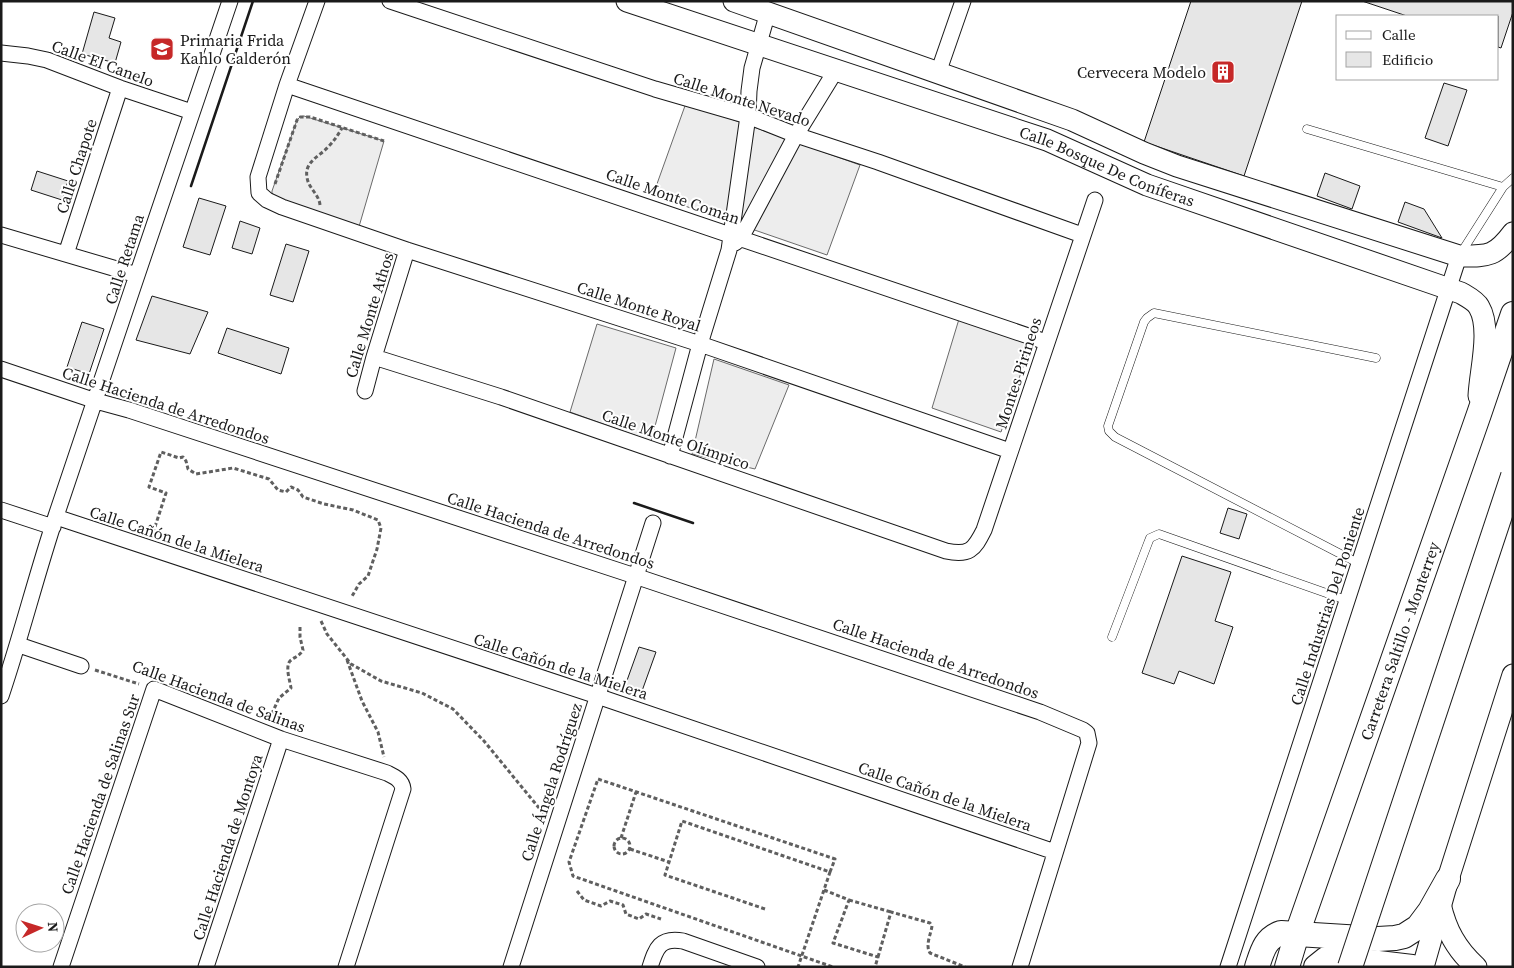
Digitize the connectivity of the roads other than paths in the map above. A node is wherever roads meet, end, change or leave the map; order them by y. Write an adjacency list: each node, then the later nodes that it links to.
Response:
1 (230, 1): 14 (street, Calle Retama)
2 (317, 1): 12 (street)
3 (390, 1): 15 (street, Calle Monte Nevado)
4 (627, 1): 8 (street, Calle Bosque De Coníferas)
5 (963, 1): 11 (street)
6 (736, 2): 7 (street, Calle Bosque De Coníferas)
7 (768, 12): 8 (street); 11 (street, Calle Bosque De Coníferas)
8 (758, 45): 10 (street, Calle Bosque De Coníferas); 15 (street)
9 (2, 56): 13 (street, Calle El Canelo)
10 (836, 70): 17 (street); 29 (street, Calle Bosque De Coníferas)
11 (938, 73): 27 (street, Calle Bosque De Coníferas)
12 (287, 85): 24 (street, Calle Monte Coman); 25 (street, Calle Monte Royal)
13 (120, 88): 14 (street, Calle El Canelo); 26 (street, Calle Chapote)
14 (192, 112): 28 (street, Calle Retama)
15 (748, 116): 17 (street, Calle Monte Nevado); 24 (street)
16 (1307, 129): 19 (lane)
17 (796, 135): 23 (street, Calle Monte Nevado); 24 (street)
18 (1513, 178): 19 (lane)
19 (1503, 187): 27 (lane)
20 (1095, 200): 23 (street, Montes Pirineos)
21 (1513, 233): 27 (street, Calle Bosque De Coníferas)
22 (1, 235): 26 (street)
23 (1082, 235): 31 (street, Montes Pirineos)
24 (736, 236): 31 (street, Calle Monte Coman); 32 (street)
25 (407, 250): 32 (street, Calle Monte Royal); 33 (street, Calle Monte Athos)
26 (66, 254): 28 (street)
27 (1460, 256): 29 (street, Calle Industrias Del Poniente)
28 (137, 275): 37 (street, Calle Retama)
29 (1448, 288): 38 (street, Calle Bosque De Coníferas); 46 (street, Calle Industrias Del Poniente)
30 (1513, 314): 38 (main road, Carretera Saltillo - Monterrey)
31 (1046, 342): 39 (street, Montes Pirineos)
32 (700, 344): 39 (street, Calle Monte Royal); 40 (street)
33 (374, 357): 36 (street, Calle Monte Athos); 40 (street, Calle Monte Olímpico)
34 (1376, 358): 46 (lane)
35 (1, 369): 37 (street, Calle Hacienda de Arredondos)
36 (365, 390)
37 (96, 401): 43 (street, Calle Retama); 47 (street, Calle Hacienda de Arredondos)
38 (1479, 414): 60 (main road, Carretera Saltillo - Monterrey)
39 (1010, 451): 45 (street, Montes Pirineos)
40 (670, 456): 45 (street, Calle Monte Olímpico)
41 (1513, 476): 72 (main road, bridge)
42 (1, 510): 43 (street, Calle Cañón de la Mielera)
43 (54, 522): 50 (street, Calle Retama); 55 (street, Calle Cañón de la Mielera)
44 (653, 523): 47 (street, Calle Ángela Rodríguez)
45 (968, 552)
46 (1358, 563): 48 (street, Calle Industrias Del Poniente)
47 (635, 576): 55 (street, Calle Ángela Rodríguez); 57 (street, Calle Hacienda de Arredondos)
48 (1346, 600): 49 (lane); 68 (street, Calle Industrias Del Poniente)
49 (1112, 637)
50 (19, 645): 51 (street); 54 (street, Calle Retama)
51 (81, 666)
52 (1513, 674): 58 (street)
53 (154, 689): 56 (street, Calle Hacienda de Salinas); 61 (street, Calle Hacienda de Salinas Sur)
54 (1, 696)
55 (597, 696): 57 (street, Calle Cañón de la Mielera); 64 (street, Calle Ángela Rodríguez)
56 (281, 738): 62 (street, Calle Hacienda de Montoya); 63 (street, Calle Hacienda de Salinas)
57 (1055, 852): 67 (street)
58 (1448, 879): 59 (street); 60 (main road)
59 (1440, 904): 74 (street); 75 (street)
60 (1297, 934): 69 (main road); 70 (main road, Carretera Saltillo - Monterrey)
61 (61, 967)
62 (206, 967)
63 (346, 967)
64 (511, 967)
65 (650, 967): 66 (street)
66 (757, 967)
67 (1020, 967)
68 (1228, 967)
69 (1257, 967)
70 (1287, 967)
71 (1316, 967): 73 (main road)
72 (1350, 967)
73 (1412, 967)
74 (1423, 967)
75 (1476, 967)

